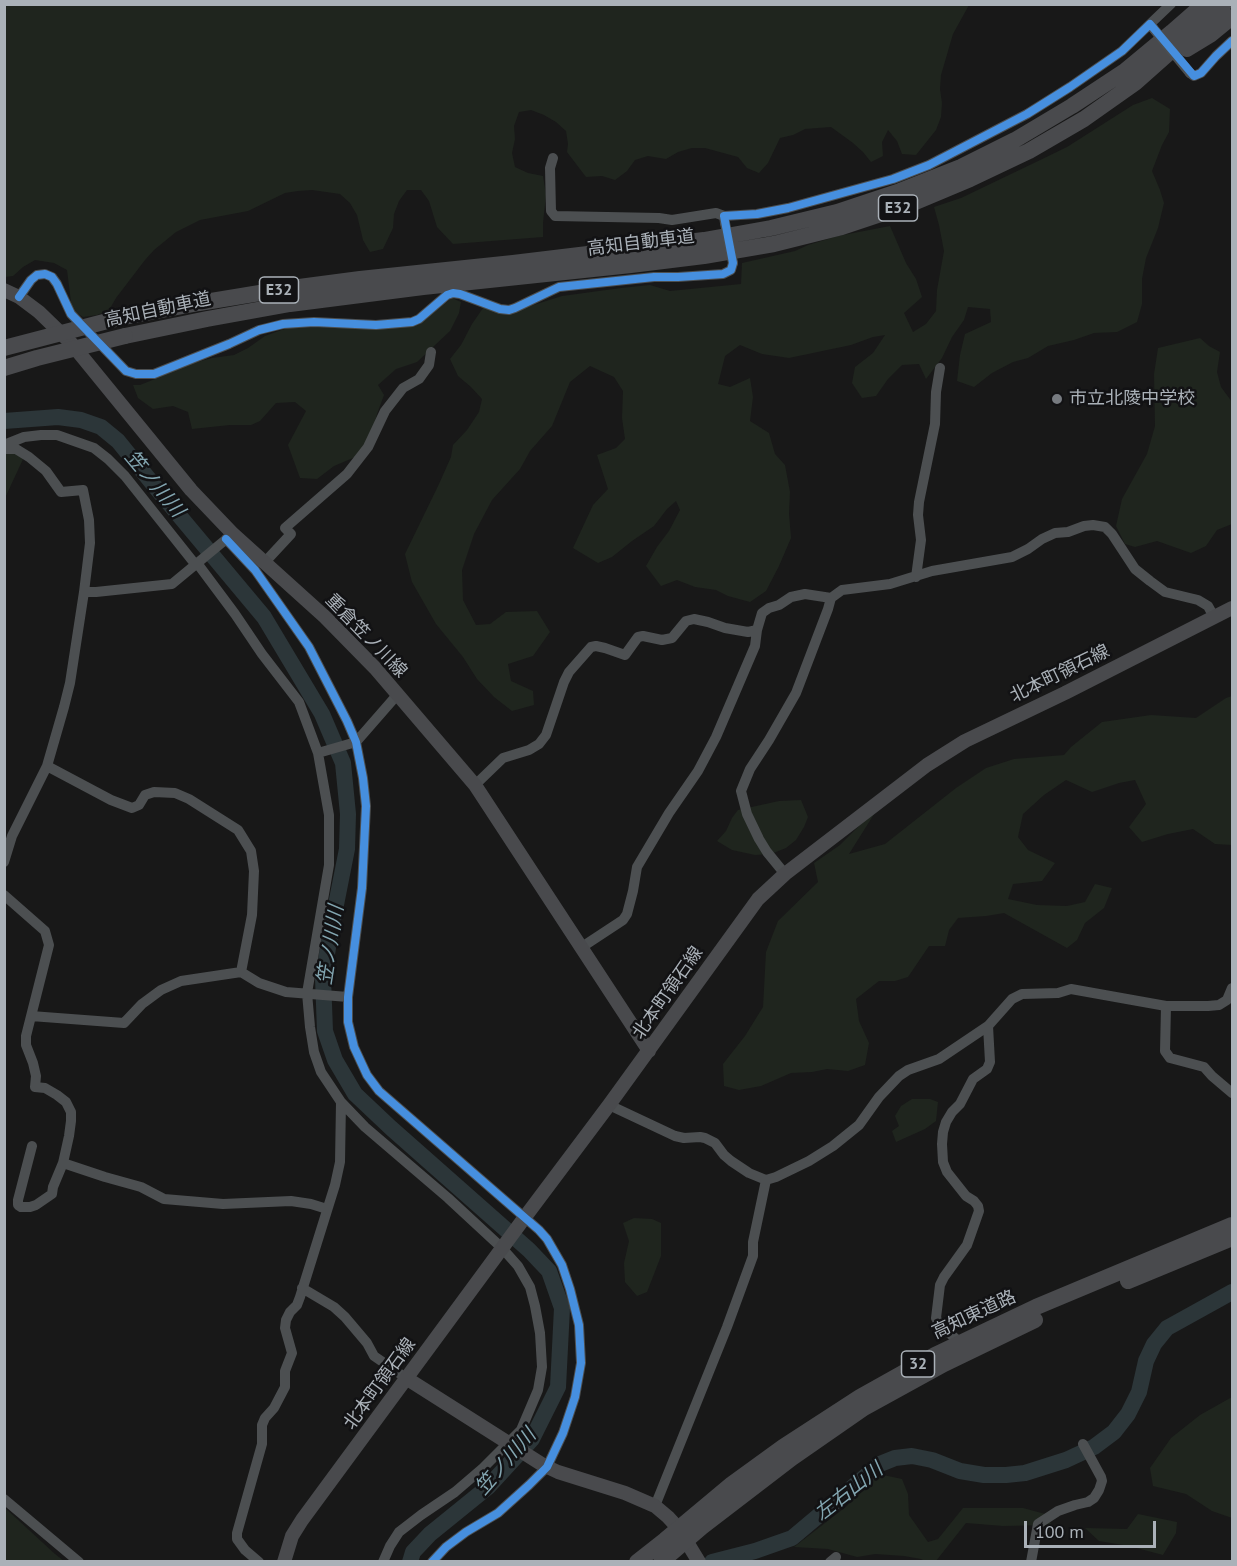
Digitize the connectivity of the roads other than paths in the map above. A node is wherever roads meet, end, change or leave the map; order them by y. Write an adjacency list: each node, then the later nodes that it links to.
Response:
1 (1171, 4): 5 (street)
2 (1204, 4): 10 (highway, 高知自動車道 / E32)
3 (1224, 4): 7 (highway, 高知自動車道 / E32)
4 (1233, 17): 7 (highway)
5 (1151, 26): 6 (street, bridge); 9 (street)
6 (1233, 41)
7 (1136, 83): 10 (highway, 高知自動車道 / E32)
8 (553, 158): 9 (street)
9 (725, 220): 12 (street, bridge)
10 (515, 270): 13 (highway, 高知自動車道 / E32, bridge); 15 (highway, 高知自動車道 / E32, bridge)
11 (4, 290): 12 (main road, 重倉笠ノ川線)
12 (19, 297): 18 (main road, 重倉笠ノ川線)
13 (4, 348)
14 (431, 352): 20 (street)
15 (4, 368)
16 (940, 368): 21 (street)
17 (4, 447): 19 (street); 22 (street)
18 (227, 538): 19 (street); 20 (main road, 重倉笠ノ川線); 28 (street)
19 (198, 562): 22 (street); 29 (street)
20 (265, 562): 27 (main road, 重倉笠ノ川線)
21 (916, 577): 23 (street); 25 (street)
22 (84, 592): 30 (street)
23 (831, 598): 26 (street); 33 (street)
24 (1233, 608): 25 (main road, 北本町領石線)
25 (1214, 616): 33 (main road, 北本町領石線)
26 (757, 630): 31 (street); 35 (street)
27 (397, 695): 28 (street); 31 (main road, 重倉笠ノ川線)
28 (354, 742): 29 (street); 39 (street)
29 (319, 752): 38 (street)
30 (47, 766): 32 (street); 36 (street)
31 (475, 784): 35 (main road, 重倉笠ノ川線)
32 (4, 862)
33 (785, 874): 43 (main road, 北本町領石線)
34 (4, 895): 41 (street)
35 (582, 947): 43 (main road, 重倉笠ノ川線)
36 (241, 972): 38 (street); 41 (street)
37 (1233, 987): 40 (street)
38 (311, 993): 39 (street); 45 (street)
39 (346, 997): 51 (street)
40 (1166, 1006): 42 (street); 44 (street)
41 (31, 1016): 48 (street)
42 (988, 1026): 49 (street); 56 (street)
43 (649, 1051): 46 (main road, 北本町領石線)
44 (1233, 1093)
45 (341, 1102): 50 (street); 54 (street)
46 (609, 1105): 49 (street); 51 (main road, 北本町領石線)
47 (32, 1146): 48 (street)
48 (63, 1162): 50 (street)
49 (766, 1180): 62 (street)
50 (327, 1209): 55 (street)
51 (524, 1218): 54 (main road, 北本町領石線); 60 (street)
52 (1233, 1225): 56 (highway, 高知東道路 / 32)
53 (1233, 1238): 63 (highway, 高知東道路 / 32)
54 (503, 1247): 57 (main road, 北本町領石線); 58 (street)
55 (302, 1288): 57 (street); 66 (street)
56 (958, 1343): 63 (highway, 高知東道路 / 32)
57 (406, 1378): 58 (main road); 67 (main road, 北本町領石線)
58 (510, 1444): 60 (main road); 68 (street)
59 (1085, 1448): 72 (street)
60 (545, 1466): 62 (main road); 69 (street)
61 (4, 1499): 65 (street)
62 (654, 1506): 63 (main road)
63 (683, 1534): 64 (main road); 70 (highway, 高知東道路 / 32); 71 (highway, 高知東道路 / 32)
64 (698, 1558)
65 (79, 1562)
66 (259, 1562)
67 (284, 1562)
68 (383, 1562)
69 (432, 1562)
70 (637, 1562)
71 (661, 1562)
72 (1031, 1562)

